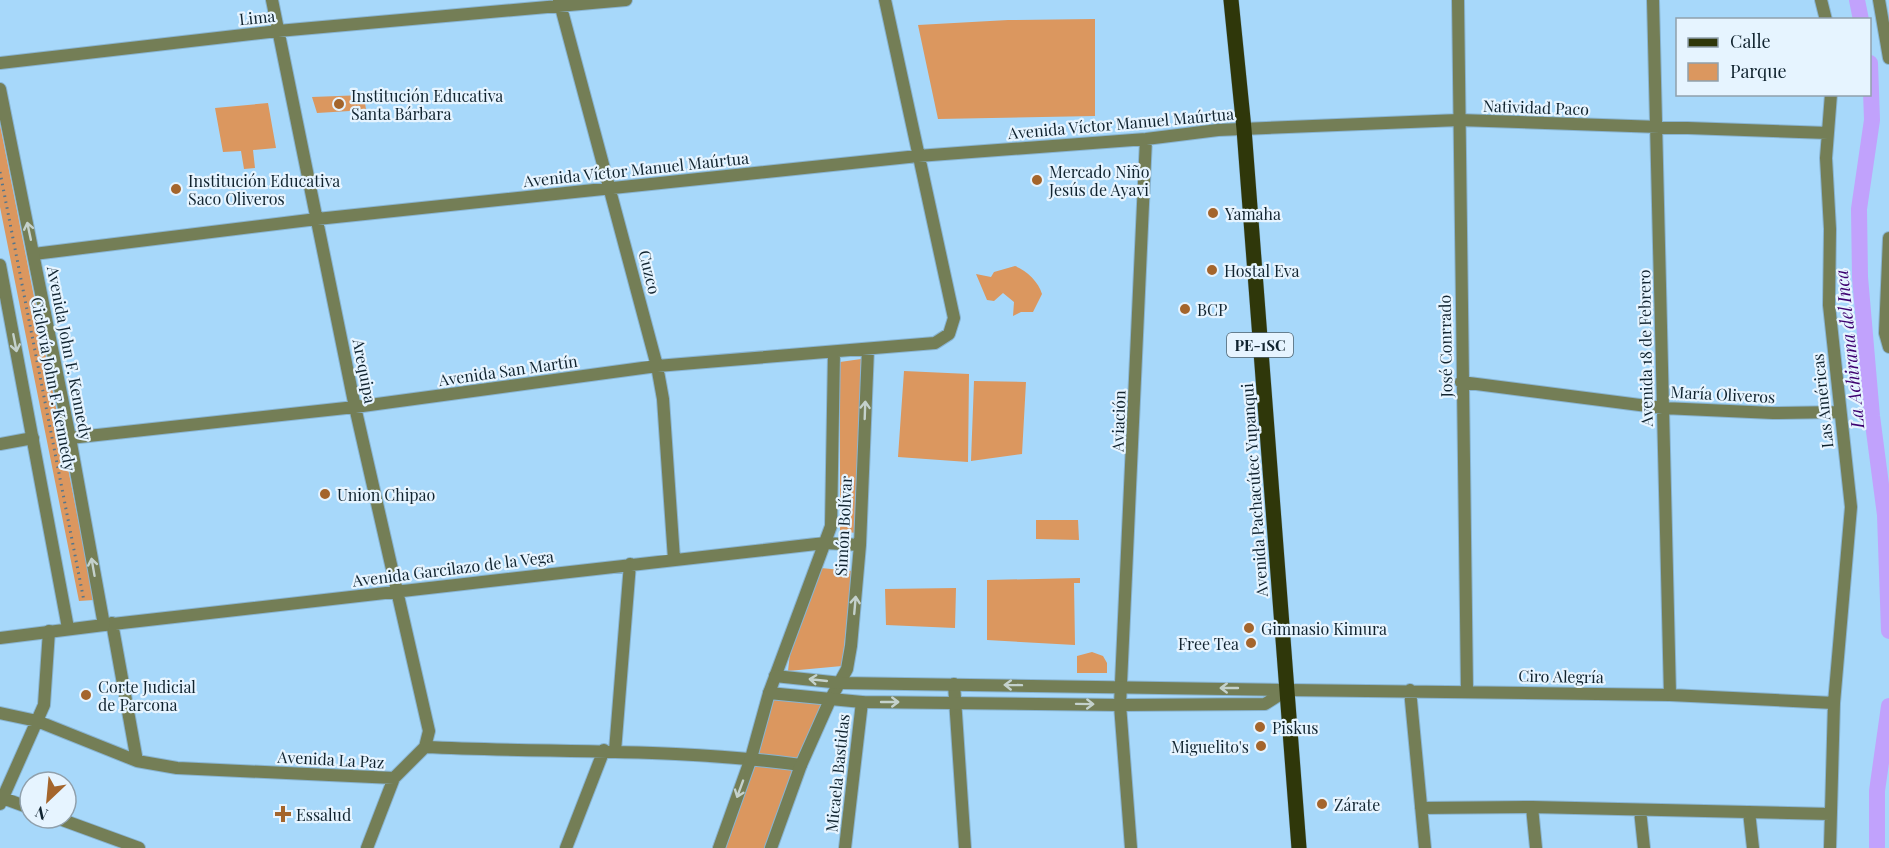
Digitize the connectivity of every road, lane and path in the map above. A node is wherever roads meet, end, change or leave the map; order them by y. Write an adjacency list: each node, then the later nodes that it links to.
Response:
1 (272, 0): 11 (street, Arequipa)
2 (627, 0): 9 (street, Lima)
3 (885, 0): 21 (street)
4 (1231, 0): 18 (main road, Avenida Pachacútec Yupanqui / PE-1SC)
5 (1458, 0): 16 (street, José Conrrado)
6 (1653, 0): 17 (street, Avenida 18 de Febrero)
7 (1821, 0): 10 (street)
8 (1879, 0): 12 (street)
9 (560, 3): 11 (street, Lima); 23 (street, Cuzco)
10 (1826, 18)
11 (278, 32): 13 (street, Lima); 24 (street, Arequipa)
12 (1889, 58)
13 (0, 63)
14 (0, 89): 26 (street, Avenida John F. Kennedy, one-way to 14)
15 (1831, 96): 19 (street, Las Américas)
16 (1459, 120): 17 (street, Natividad Paco); 18 (street, Natividad Paco); 32 (street, José Conrrado)
17 (1656, 128): 19 (street, Natividad Paco); 34 (street, Avenida 18 de Febrero)
18 (1244, 129): 20 (street, Avenida Víctor Manuel Maúrtua); 53 (main road, Avenida Pachacútec Yupanqui / PE-1SC)
19 (1828, 133): 35 (street, Las Américas)
20 (1146, 139): 21 (street, Avenida Víctor Manuel Maúrtua); 52 (street, Aviación)
21 (918, 156): 23 (street, Avenida Víctor Manuel Maúrtua); 29 (street, Avenida San Martín)
22 (0, 172): 44 (path, Ciclovía John F. Kennedy)
23 (611, 189): 24 (street, Avenida Víctor Manuel Maúrtua); 31 (street, Cuzco)
24 (317, 219): 26 (street, Avenida Víctor Manuel Maúrtua); 33 (street, Arequipa)
25 (1889, 238): 28 (street)
26 (34, 254): 37 (street, Avenida John F. Kennedy)
27 (0, 265): 36 (street, one-way to 36)
28 (1889, 347)
29 (868, 349): 30 (street, Avenida San Martín); 40 (street, Simón Bolívar, one-way to 29)
30 (834, 352): 31 (street, Avenida San Martín); 39 (street, Simón Bolívar)
31 (657, 366): 33 (street, Avenida San Martín); 41 (street, Cuzco)
32 (1461, 382): 34 (street, María Oliveros); 55 (street, José Conrrado)
33 (355, 408): 37 (street, Avenida San Martín); 43 (street, Arequipa)
34 (1663, 408): 35 (street, María Oliveros); 57 (street, Avenida 18 de Febrero)
35 (1840, 412): 61 (street, Las Américas)
36 (33, 438): 38 (street); 46 (street)
37 (70, 438): 45 (street, Avenida John F. Kennedy, one-way to 37)
38 (0, 444)
39 (825, 543): 40 (street, Avenida Garcilazo de la Vega); 41 (street, Avenida Garcilazo de la Vega); 49 (street, Simón Bolívar)
40 (860, 545): 50 (street, Simón Bolívar, one-way to 40)
41 (674, 559): 42 (street, Avenida Garcilazo de la Vega)
42 (630, 564): 43 (street, Avenida Garcilazo de la Vega); 66 (street)
43 (396, 591): 45 (street, Avenida Garcilazo de la Vega); 65 (street, Arequipa)
44 (84, 601)
45 (108, 624): 46 (street, Avenida Garcilazo de la Vega); 68 (street, Avenida John F. Kennedy)
46 (68, 628): 47 (street, Avenida Garcilazo de la Vega)
47 (49, 631): 48 (street, Avenida Garcilazo de la Vega); 64 (street)
48 (0, 638)
49 (775, 676): 50 (street, Ciro Alegría, one-way to 49); 56 (street, Simón Bolívar)
50 (841, 683): 51 (street, Ciro Alegría); 58 (street, Simón Bolívar)
51 (954, 684): 52 (street, Ciro Alegría, one-way to 51); 60 (street)
52 (1122, 687): 53 (street, Ciro Alegría, one-way to 52); 62 (street, Aviación)
53 (1287, 690): 54 (street, Ciro Alegría); 62 (street); 87 (main road, PE-1SC)
54 (1410, 690): 55 (street, Ciro Alegría); 74 (street)
55 (1467, 691): 57 (street, Ciro Alegría)
56 (769, 693): 58 (street); 67 (street, Simón Bolívar)
57 (1670, 695): 61 (street, Ciro Alegría)
58 (830, 700): 59 (street); 69 (street, Simón Bolívar)
59 (862, 702): 60 (street, one-way to 60); 84 (street, Micaela Bastidas)
60 (954, 703): 62 (street, one-way to 62); 85 (street)
61 (1834, 703): 77 (street, Las Américas)
62 (1120, 705): 86 (street, Aviación)
63 (0, 713): 64 (street, Avenida La Paz)
64 (37, 721): 68 (street, Avenida La Paz); 71 (street)
65 (425, 747): 66 (street); 70 (street, Avenida La Paz)
66 (609, 751): 67 (street); 81 (street)
67 (751, 759): 69 (street); 82 (street, Simón Bolívar, one-way to 82)
68 (137, 761): 70 (street, Avenida La Paz)
69 (801, 765): 83 (street, Simón Bolívar)
70 (394, 778): 80 (street)
71 (1, 800): 72 (street)
72 (18, 805)
73 (1532, 807): 74 (street); 75 (street); 89 (street)
74 (1421, 808): 88 (street)
75 (1640, 810): 76 (street); 90 (street)
76 (1749, 812): 77 (street); 91 (street)
77 (1830, 814): 92 (street, Las Américas)
78 (78, 826): 79 (street)
79 (139, 848)
80 (367, 848)
81 (566, 848)
82 (718, 848)
83 (771, 848)
84 (845, 848)
85 (965, 848)
86 (1131, 848)
87 (1299, 848)
88 (1425, 848)
89 (1536, 848)
90 (1644, 848)
91 (1753, 848)
92 (1830, 848)

